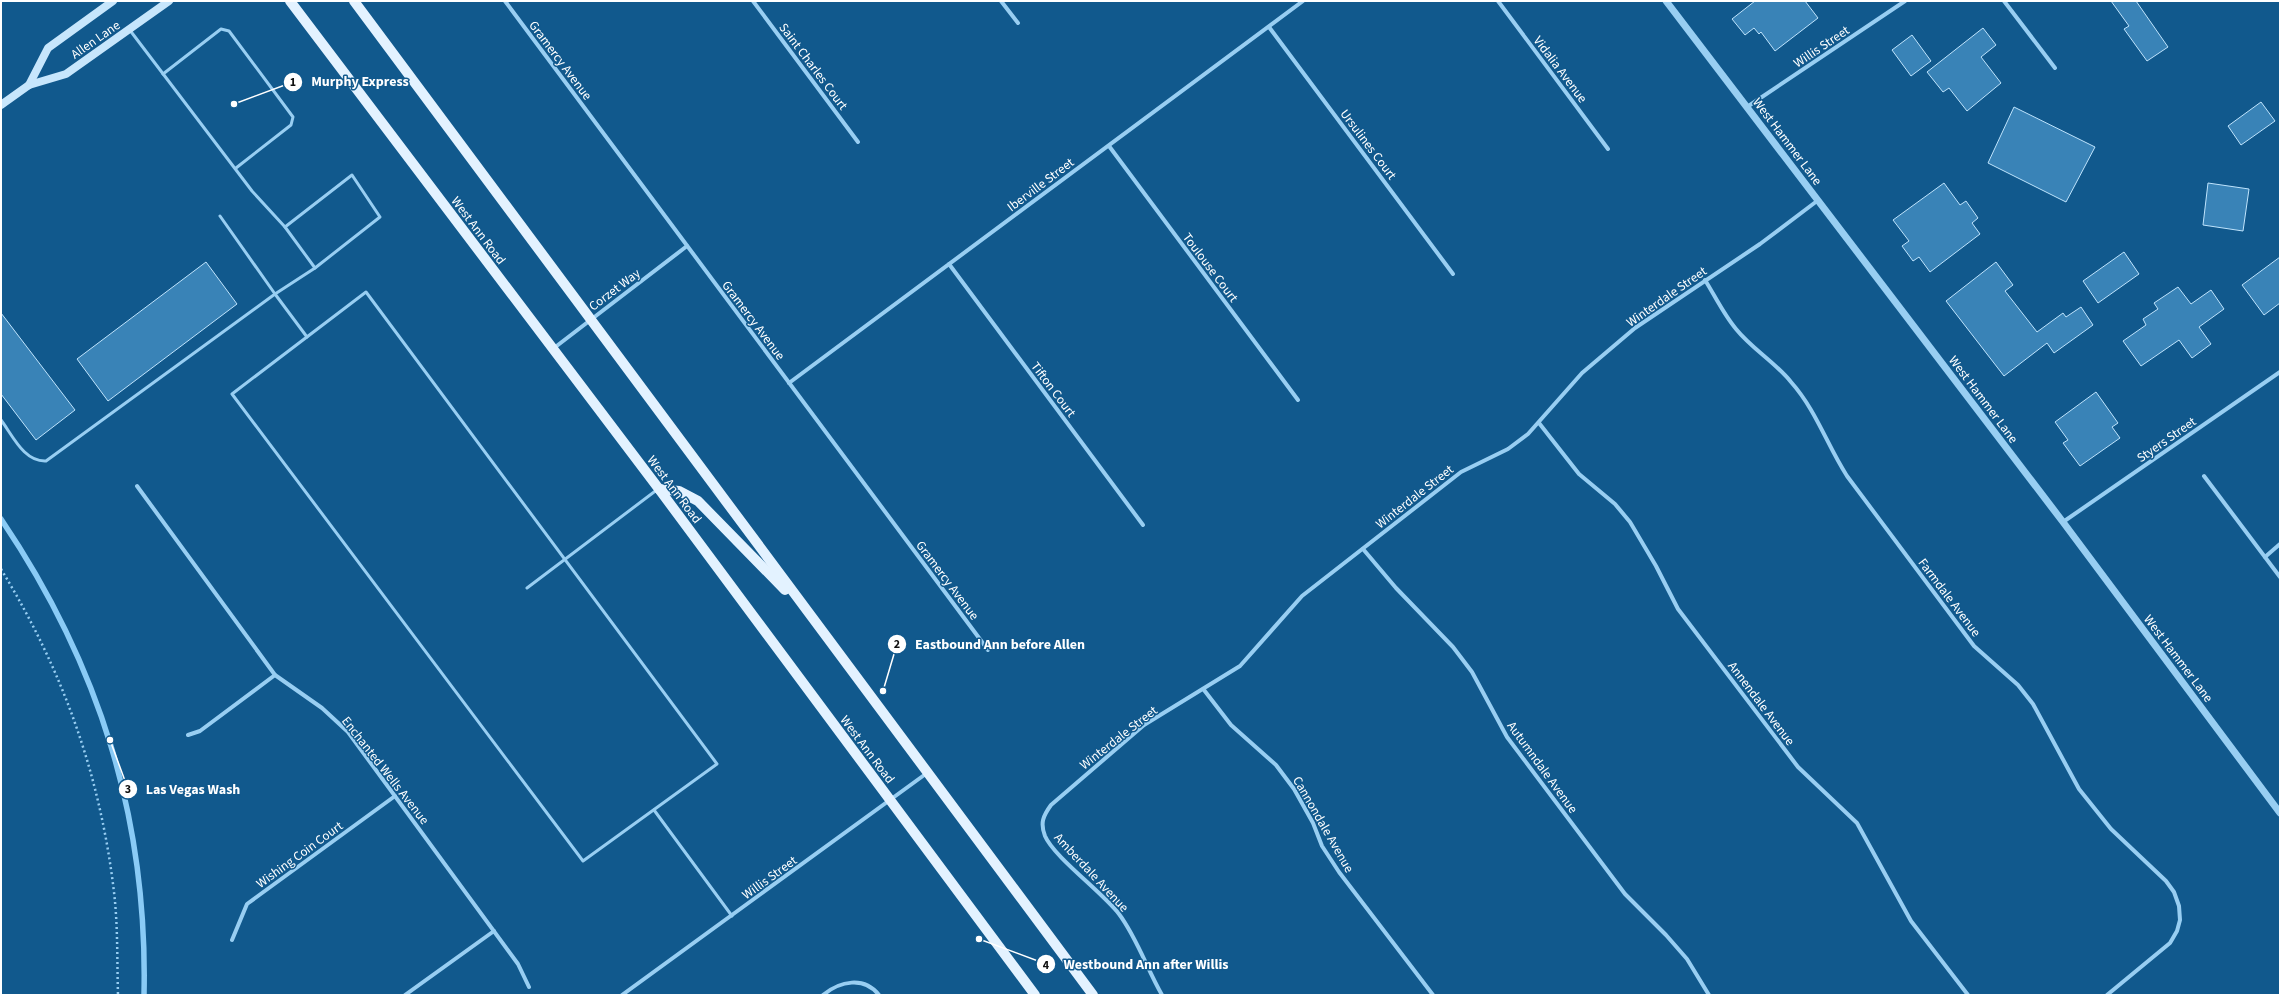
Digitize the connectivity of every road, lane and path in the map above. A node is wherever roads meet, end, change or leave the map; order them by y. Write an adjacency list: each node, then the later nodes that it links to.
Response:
1 (113, 1): 18 (main road, Allen Lane)
2 (169, 1): 15 (main road, Allen Lane)
3 (290, 1): 36 (main road, West Ann Road)
4 (354, 1): 34 (main road)
5 (505, 1): 28 (street, Gramercy Avenue)
6 (753, 1): 21 (street, Saint Charles Court)
7 (1001, 1): 13 (street)
8 (1303, 1): 14 (street, Iberville Street)
9 (1498, 1): 23 (street, Vidalia Avenue)
10 (1666, 1): 20 (street, West Hammer Lane)
11 (1905, 1): 20 (street, Willis Street)
12 (2004, 1): 16 (street)
13 (1018, 23)
14 (1269, 26): 22 (street, Iberville Street); 31 (street, Ursulines Court)
15 (129, 29): 17 (lane); 18 (main road, Allen Lane)
16 (2055, 68)
17 (163, 74): 24 (lane); 24 (lane)
18 (29, 85): 19 (main road, Allen Lane)
19 (1, 105)
20 (1747, 108): 25 (street, West Hammer Lane)
21 (858, 142)
22 (1109, 146): 29 (street, Iberville Street); 39 (street, Toulouse Court)
23 (1608, 149)
24 (236, 168): 27 (lane)
25 (1817, 201): 32 (street, Winterdale Street); 45 (street, West Hammer Lane)
26 (220, 216): 33 (lane)
27 (285, 227): 30 (lane); 30 (lane)
28 (687, 246): 34 (street, Corzet Way); 38 (street, Gramercy Avenue)
29 (949, 264): 38 (street, Iberville Street); 46 (street, Tifton Court)
30 (315, 268): 33 (lane)
31 (1453, 274)
32 (1705, 280): 41 (street, Winterdale Street); 80 (street, Farmdale Avenue)
33 (275, 294): 35 (lane); 40 (lane)
34 (590, 320): 36 (street, Corzet Way); 54 (main road)
35 (307, 337): 50 (lane); 62 (lane)
36 (553, 348): 44 (main road, West Ann Road)
37 (2280, 372): 45 (street, Styers Street)
38 (789, 383): 55 (street, Gramercy Avenue)
39 (1298, 400)
40 (1, 420)
41 (1539, 423): 48 (street, Winterdale Street); 79 (street, Annendale Avenue)
42 (2204, 476): 49 (street)
43 (138, 486): 56 (street, Enchanted Wells Avenue)
44 (659, 489): 50 (lane); 54 (main road); 61 (main road, West Ann Road)
45 (2063, 522): 63 (street, West Hammer Lane)
46 (1143, 525)
47 (2280, 544): 49 (street)
48 (1363, 549): 57 (street, Winterdale Street); 78 (street, Autumndale Avenue)
49 (2265, 557): 52 (street)
50 (565, 560): 53 (lane); 62 (lane)
51 (1, 569): 69 (path)
52 (2280, 577)
53 (527, 588)
54 (812, 617): 59 (main road)
55 (988, 650)
56 (275, 675): 58 (street); 60 (street, Enchanted Wells Avenue)
57 (1204, 690): 64 (street, Winterdale Street); 77 (street, Cannondale Avenue)
58 (188, 735)
59 (928, 773): 61 (street, Willis Street); 75 (main road)
60 (395, 796): 66 (street, Enchanted Wells Avenue); 67 (street, Wishing Coin Court)
61 (890, 800): 65 (street, Willis Street); 74 (main road, West Ann Road)
62 (654, 810): 65 (lane)
63 (2280, 813)
64 (1042, 826): 76 (street, Amberdale Avenue)
65 (732, 916): 71 (street, Willis Street)
66 (494, 931): 68 (street, Enchanted Wells Avenue); 70 (street)
67 (232, 940)
68 (529, 987)
69 (118, 995)
70 (405, 995)
71 (622, 995)
72 (823, 995): 73 (street)
73 (879, 995)
74 (1035, 995)
75 (1093, 995)
76 (1162, 995)
77 (1433, 995)
78 (1709, 995)
79 (1968, 995)
80 (2107, 995)

